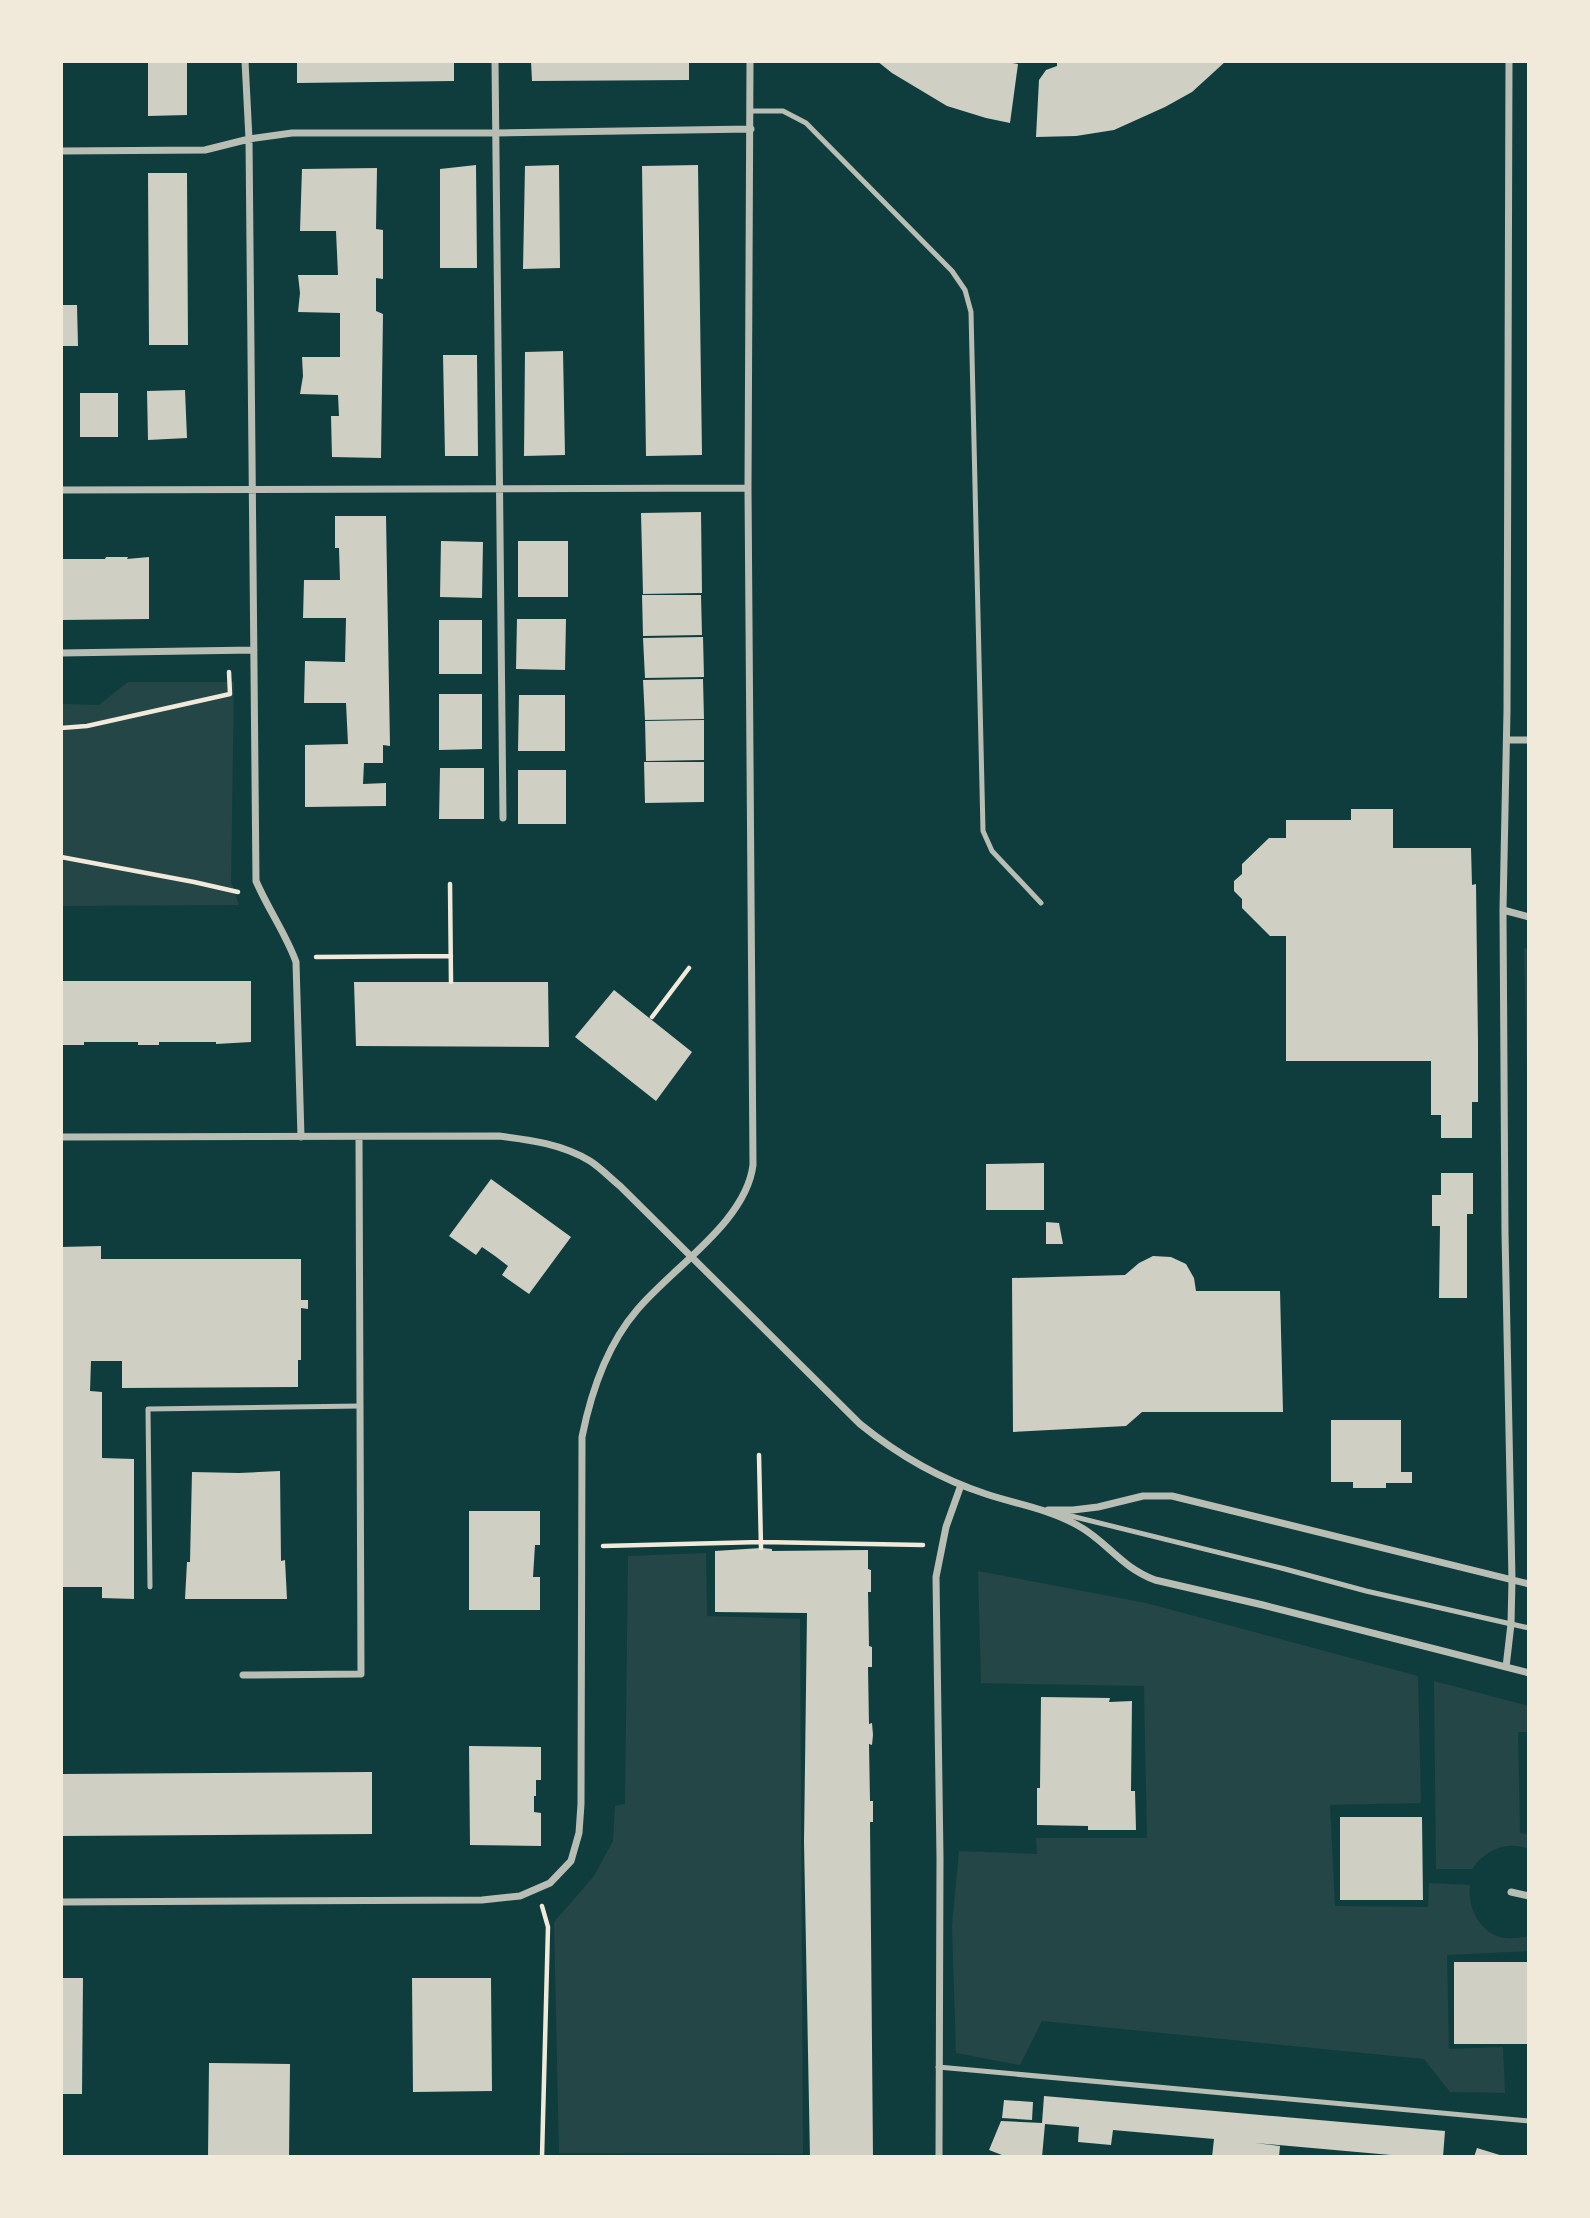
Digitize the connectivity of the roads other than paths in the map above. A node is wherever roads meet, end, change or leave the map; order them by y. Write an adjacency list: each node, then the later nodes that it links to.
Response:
1 (245, 61): 8 (street)
2 (495, 61): 7 (street)
3 (750, 61): 5 (street)
4 (1509, 61): 16 (street)
5 (751, 111): 6 (street); 19 (lane)
6 (751, 129): 7 (street); 10 (street)
7 (496, 133): 8 (street); 11 (street)
8 (249, 139): 9 (street); 13 (street)
9 (61, 150)
10 (748, 488): 11 (street); 25 (street)
11 (499, 489): 13 (street); 18 (street)
12 (61, 490): 13 (street)
13 (251, 490): 14 (street)
14 (254, 650): 15 (street); 23 (street)
15 (61, 653)
16 (1507, 740): 17 (street); 20 (street)
17 (1529, 740)
18 (503, 818)
19 (1041, 903)
20 (1503, 910): 21 (street); 29 (street)
21 (1529, 917)
22 (61, 1137): 23 (street)
23 (301, 1137): 24 (street)
24 (359, 1138): 25 (street); 26 (street)
25 (690, 1256): 27 (street); 39 (street)
26 (360, 1406): 31 (lane); 36 (street)
27 (961, 1485): 28 (street); 40 (street)
28 (1045, 1510): 29 (street); 32 (lane); 34 (street)
29 (1512, 1580): 30 (street); 32 (street)
30 (1529, 1584)
31 (150, 1587)
32 (1511, 1624): 33 (lane); 34 (street)
33 (1529, 1628)
34 (1506, 1667): 35 (street)
35 (1529, 1673)
36 (243, 1675)
37 (1511, 1892): 38 (street)
38 (1529, 1896)
39 (61, 1902)
40 (938, 2067): 41 (lane); 42 (street)
41 (1529, 2121)
42 (939, 2157)

